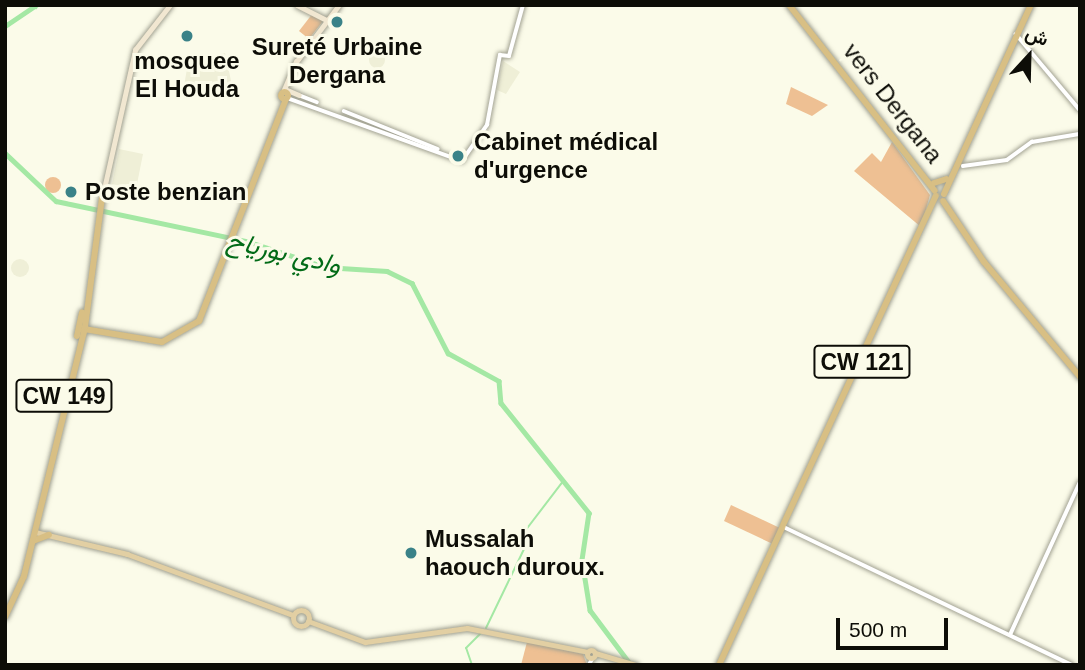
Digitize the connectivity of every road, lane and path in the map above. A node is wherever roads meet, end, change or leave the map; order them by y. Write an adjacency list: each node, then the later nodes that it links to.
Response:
1 (170, 5): 18 (main road, CW 149)
2 (297, 5): 7 (main road)
3 (339, 5): 7 (main road)
4 (523, 5): 13 (street)
5 (791, 5): 17 (highway, vers Dergana)
6 (1029, 5): 8 (highway)
7 (328, 21): 10 (main road)
8 (1016, 36): 9 (street); 9 (street); 9 (street); 15 (highway); 17 (highway)
9 (1025, 41): 12 (street)
10 (285, 93): 11 (main road); 13 (street); 22 (highway)
11 (299, 95): 13 (street)
12 (1080, 110)
13 (398, 133)
14 (1080, 134): 16 (street)
15 (958, 158): 16 (street); 17 (highway)
16 (963, 166): 17 (street)
17 (941, 193): 19 (highway); 19 (highway); 19 (highway); 23 (highway, vers Dergana)
18 (101, 201): 20 (highway, CW 149)
19 (933, 210): 26 (highway, CW 121)
20 (96, 230): 21 (highway, CW 149); 22 (highway, CW 149)
21 (83, 311): 22 (highway, CW 149); 22 (highway)
22 (82, 329): 25 (highway, CW 149); 27 (highway, CW 149)
23 (1080, 374)
24 (1080, 482): 33 (street)
25 (37, 521): 27 (highway, CW 149); 28 (highway)
26 (785, 528): 33 (street); 36 (highway)
27 (34, 531): 28 (main road); 29 (highway, CW 149); 30 (highway, CW 149)
28 (49, 534): 29 (highway); 31 (main road)
29 (31, 546): 30 (highway, CW 149)
30 (5, 615)
31 (293, 615): 32 (main road); 32 (main road)
32 (308, 621): 34 (main road)
33 (1010, 635): 37 (street)
34 (591, 657): 35 (main road)
35 (636, 665)
36 (720, 665)
37 (1072, 665)

